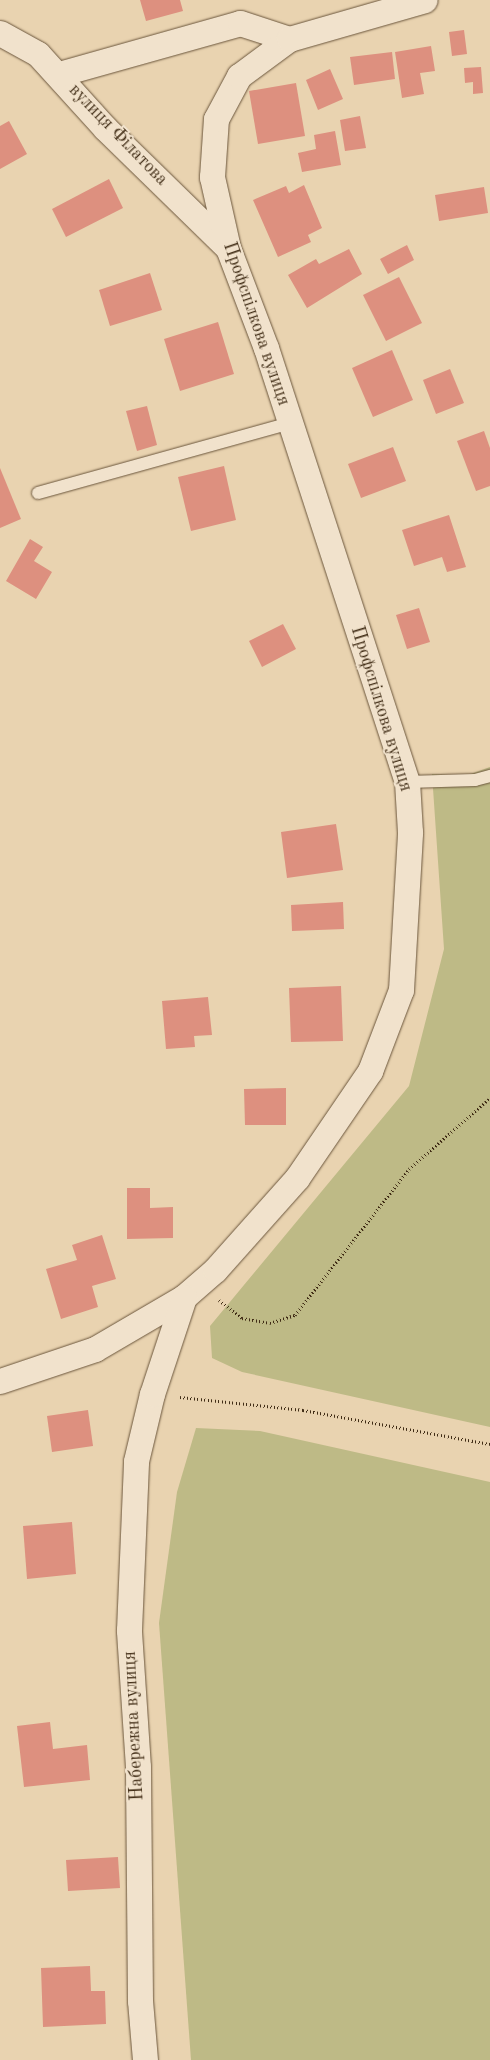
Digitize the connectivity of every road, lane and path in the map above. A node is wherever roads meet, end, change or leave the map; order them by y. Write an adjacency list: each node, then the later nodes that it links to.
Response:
1 (425, 0): 3 (street, Профспілкова вулиця)
2 (0, 33): 4 (street, вулиця Філатова)
3 (290, 39): 4 (street); 5 (street, Профспілкова вулиця)
4 (59, 74): 5 (street, вулиця Філатова)
5 (228, 248): 6 (street, Профспілкова вулиця)
6 (290, 423): 7 (lane); 9 (street, Профспілкова вулиця)
7 (38, 493)
8 (490, 776): 9 (lane)
9 (407, 782): 11 (street, Профспілкова вулиця)
10 (490, 1098): 11 (path)
11 (191, 1291): 12 (street, Профспілкова вулиця); 13 (street, Набережна вулиця)
12 (0, 1381)
13 (152, 1394): 14 (path); 15 (street, Набережна вулиця)
14 (490, 1444)
15 (145, 2060)

